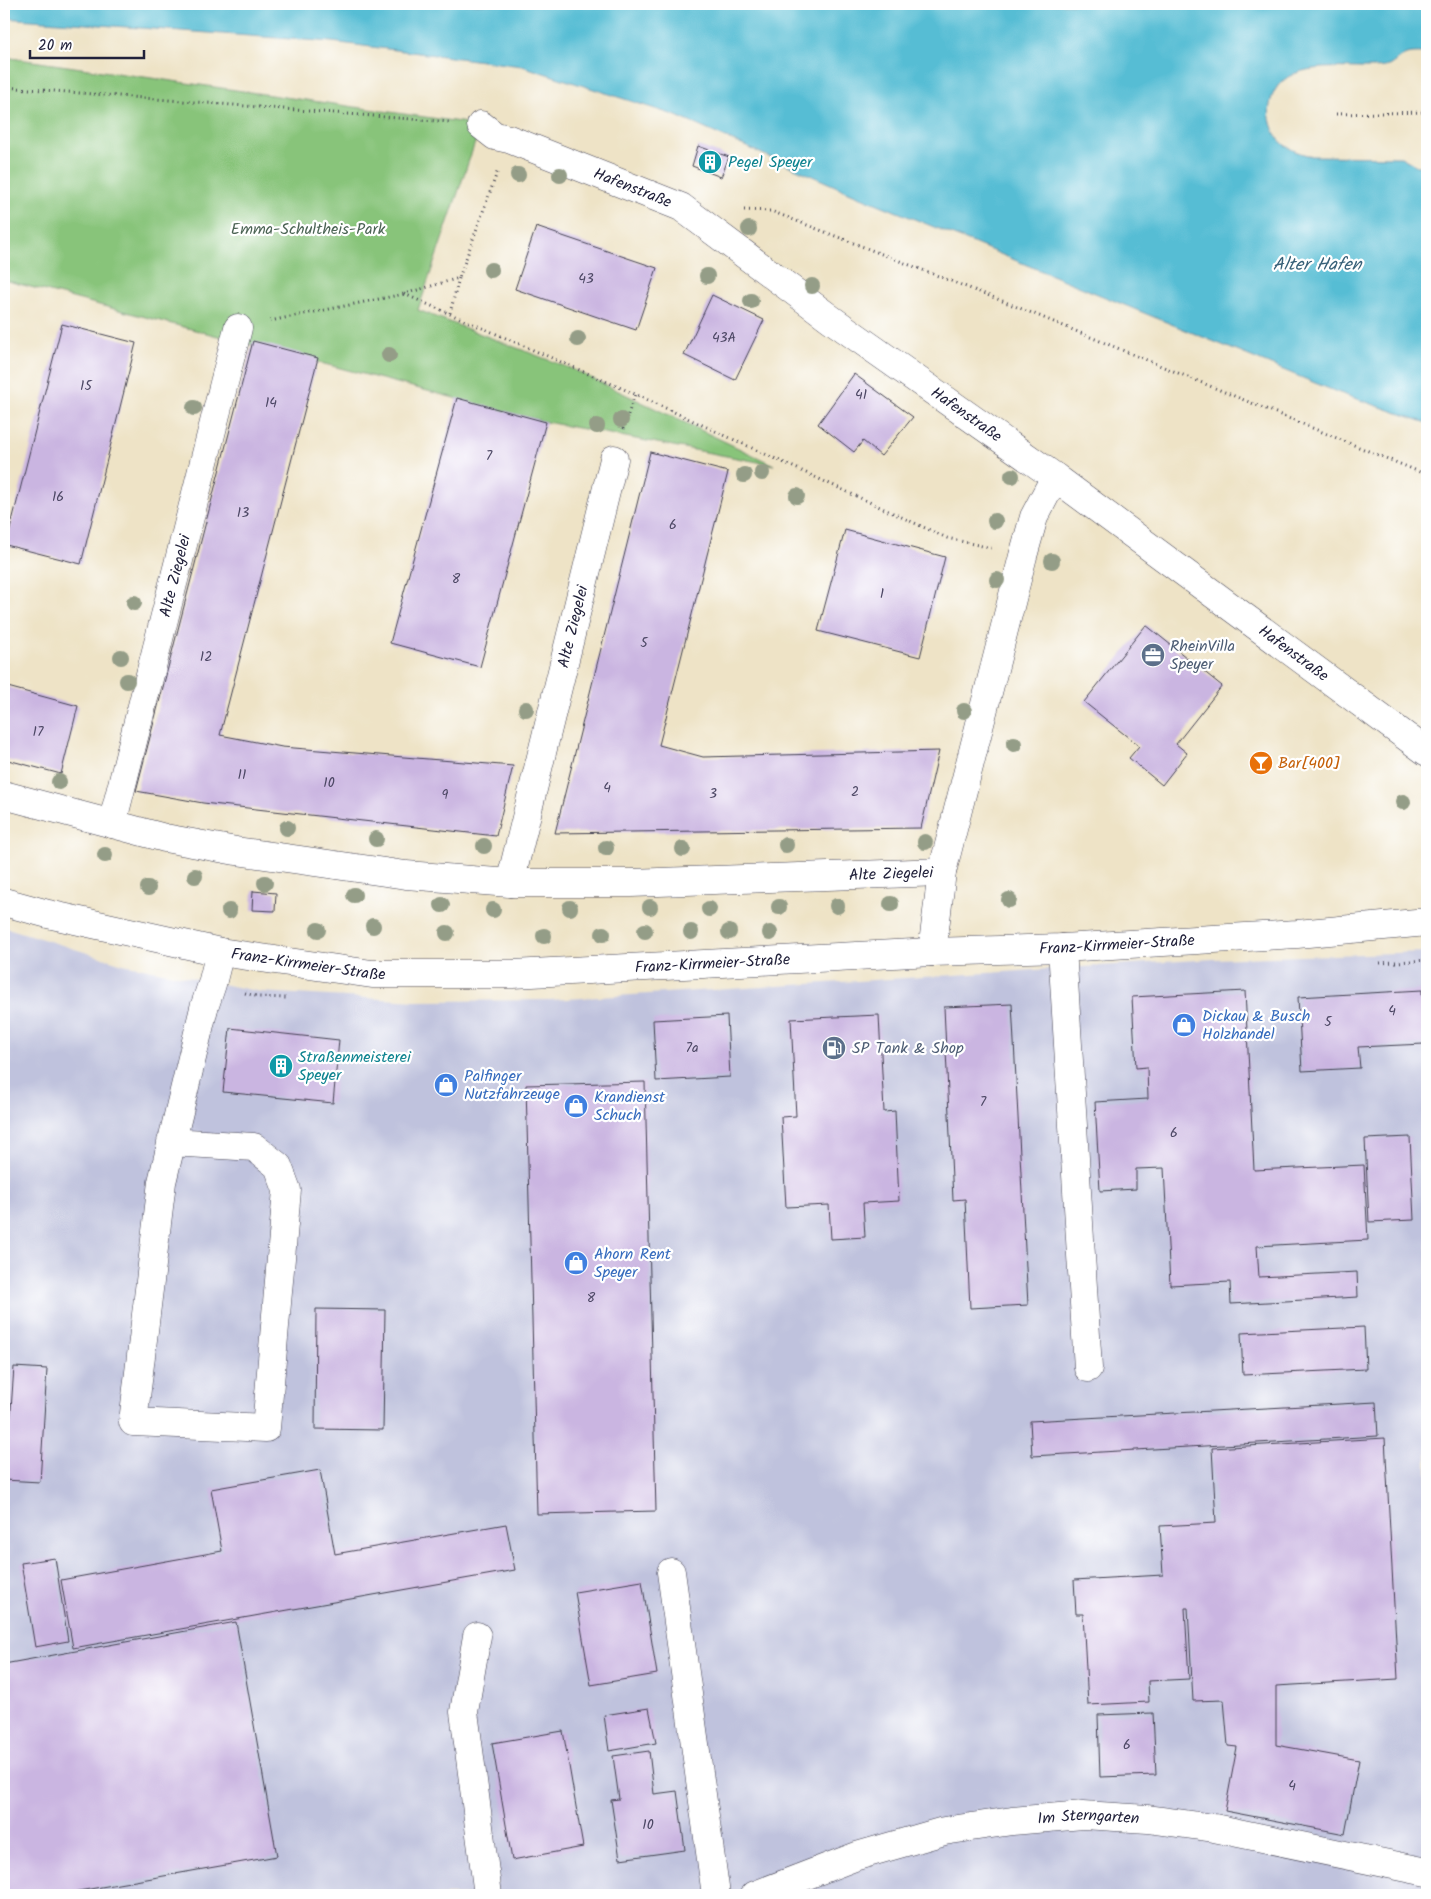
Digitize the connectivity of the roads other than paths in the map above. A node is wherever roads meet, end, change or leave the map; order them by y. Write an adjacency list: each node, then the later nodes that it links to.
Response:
1 (480, 125): 4 (street, Hafenstraße)
2 (238, 328): 7 (street, Alte Ziegelei)
3 (614, 459): 9 (street, Alte Ziegelei)
4 (1055, 477): 5 (street, Hafenstraße); 8 (street, Alte Ziegelei)
5 (1427, 752)
6 (4, 795): 7 (street, Alte Ziegelei)
7 (112, 824): 9 (street, Alte Ziegelei)
8 (942, 872): 9 (street, Alte Ziegelei); 14 (street, Alte Ziegelei)
9 (510, 883)
10 (4, 902): 13 (street, Franz-Kirrmeier-Straße)
11 (1427, 922): 12 (street, Franz-Kirrmeier-Straße)
12 (1062, 948): 14 (street, Franz-Kirrmeier-Straße); 16 (street)
13 (220, 952): 14 (street, Franz-Kirrmeier-Straße); 15 (street)
14 (932, 952)
15 (171, 1142): 15 (street)
16 (1088, 1368)
17 (671, 1572): 21 (street)
18 (477, 1636): 20 (street)
19 (1427, 1872): 22 (street, Im Sterngarten)
20 (488, 1895)
21 (716, 1895)
22 (755, 1895)

